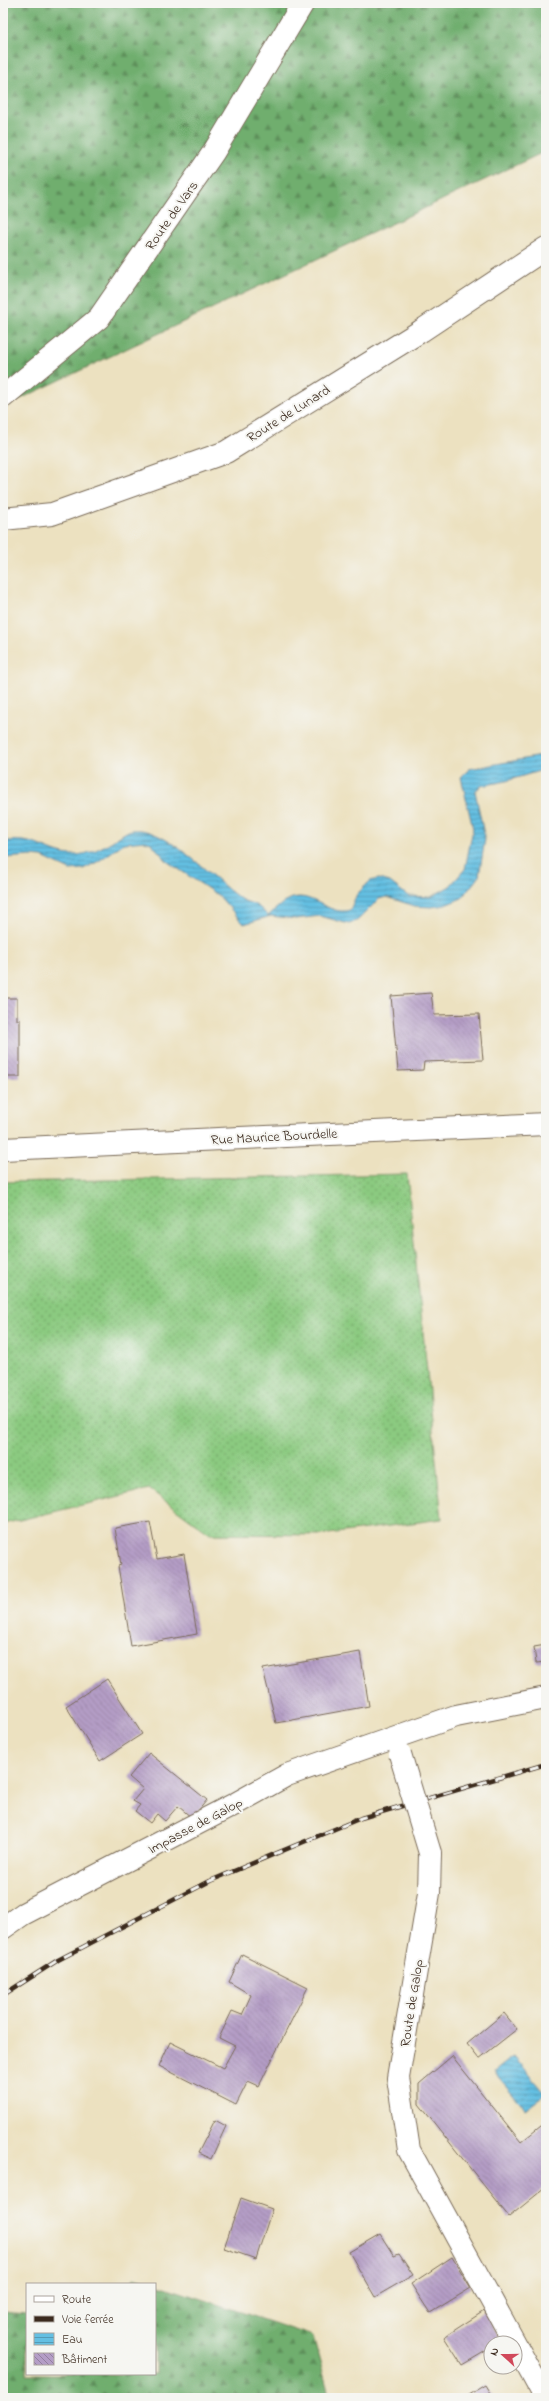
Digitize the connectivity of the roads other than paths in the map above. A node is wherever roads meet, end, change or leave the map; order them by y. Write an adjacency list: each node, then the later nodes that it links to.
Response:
1 (303, 3): 3 (street, Route de Vars)
2 (546, 248): 4 (street, Route de Lunard)
3 (3, 397)
4 (3, 519)
5 (546, 1124): 6 (street, Rue Maurice Bourdelle)
6 (3, 1149)
7 (546, 1698): 8 (street)
8 (396, 1745): 9 (street, Impasse de Galop); 10 (street, Route de Galop, bridge)
9 (3, 1928)
10 (545, 2398)

